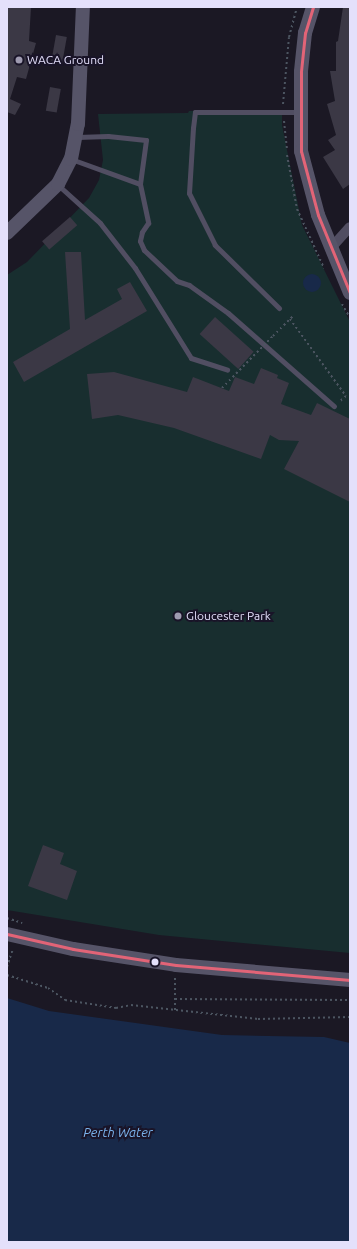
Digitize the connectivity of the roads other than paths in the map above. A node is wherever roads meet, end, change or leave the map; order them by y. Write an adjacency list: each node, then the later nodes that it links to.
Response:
1 (83, 7): 4 (street)
2 (90, 7): 4 (street)
3 (313, 7): 5 (street)
4 (82, 28): 6 (street)
5 (299, 112): 12 (street); 14 (lane)
6 (77, 130): 7 (street); 9 (lane)
7 (71, 159): 8 (street); 9 (lane)
8 (58, 184): 11 (street); 15 (lane)
9 (140, 184): 16 (lane)
10 (350, 227): 12 (street)
11 (7, 233)
12 (331, 248): 13 (street)
13 (350, 293)
14 (278, 308)
15 (227, 370)
16 (334, 406)
17 (7, 934): 18 (street)
18 (350, 980)

